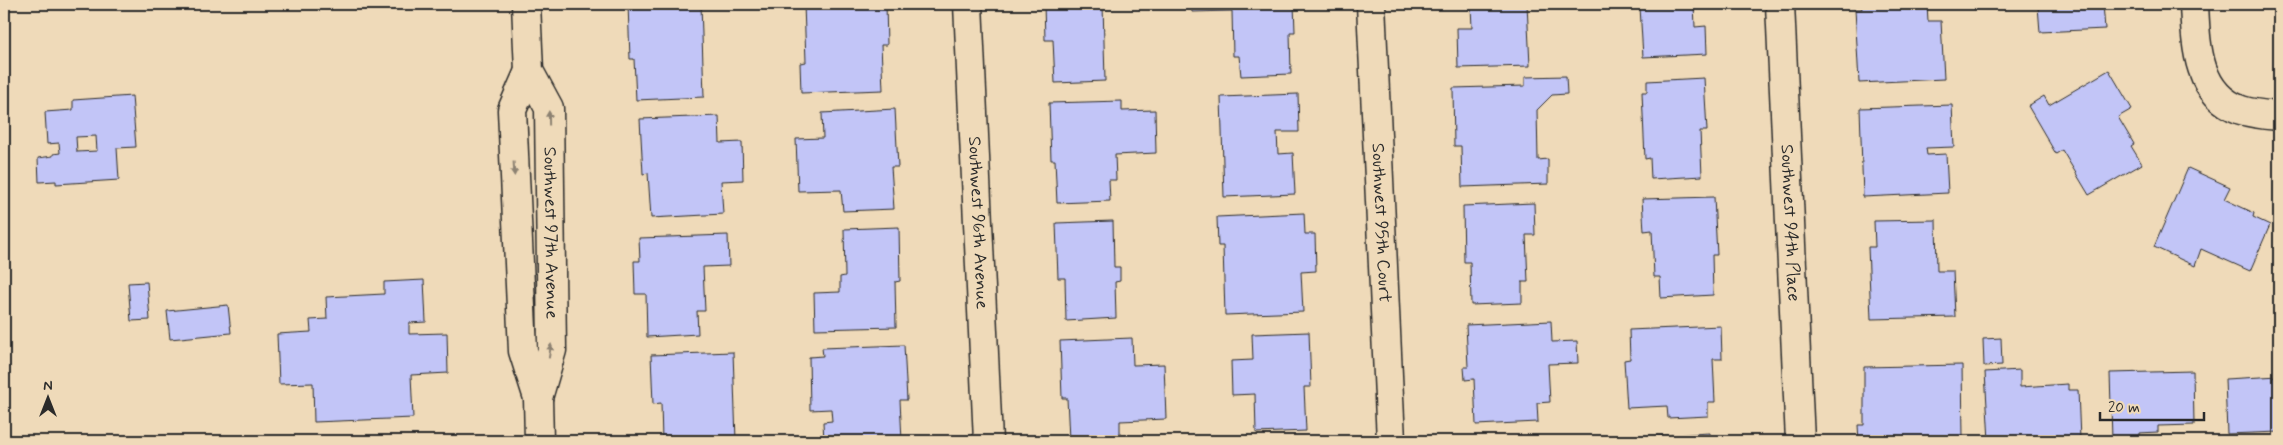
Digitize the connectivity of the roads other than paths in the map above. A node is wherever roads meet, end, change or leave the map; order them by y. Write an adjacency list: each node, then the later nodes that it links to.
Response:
1 (526, 4): 6 (street, Southwest 97th Avenue)
2 (968, 4): 10 (street, Southwest 96th Avenue)
3 (1371, 4): 11 (street, Southwest 95th Court)
4 (1780, 4): 12 (street, Southwest 94th Place)
5 (2194, 4): 7 (street)
6 (529, 71): 8 (street, Southwest 97th Avenue, one-way to 8); 8 (street, Southwest 97th Avenue, one-way to 6)
7 (2279, 116)
8 (538, 398): 9 (street, Southwest 97th Avenue)
9 (539, 441)
10 (988, 441)
11 (1391, 441)
12 (1800, 441)

